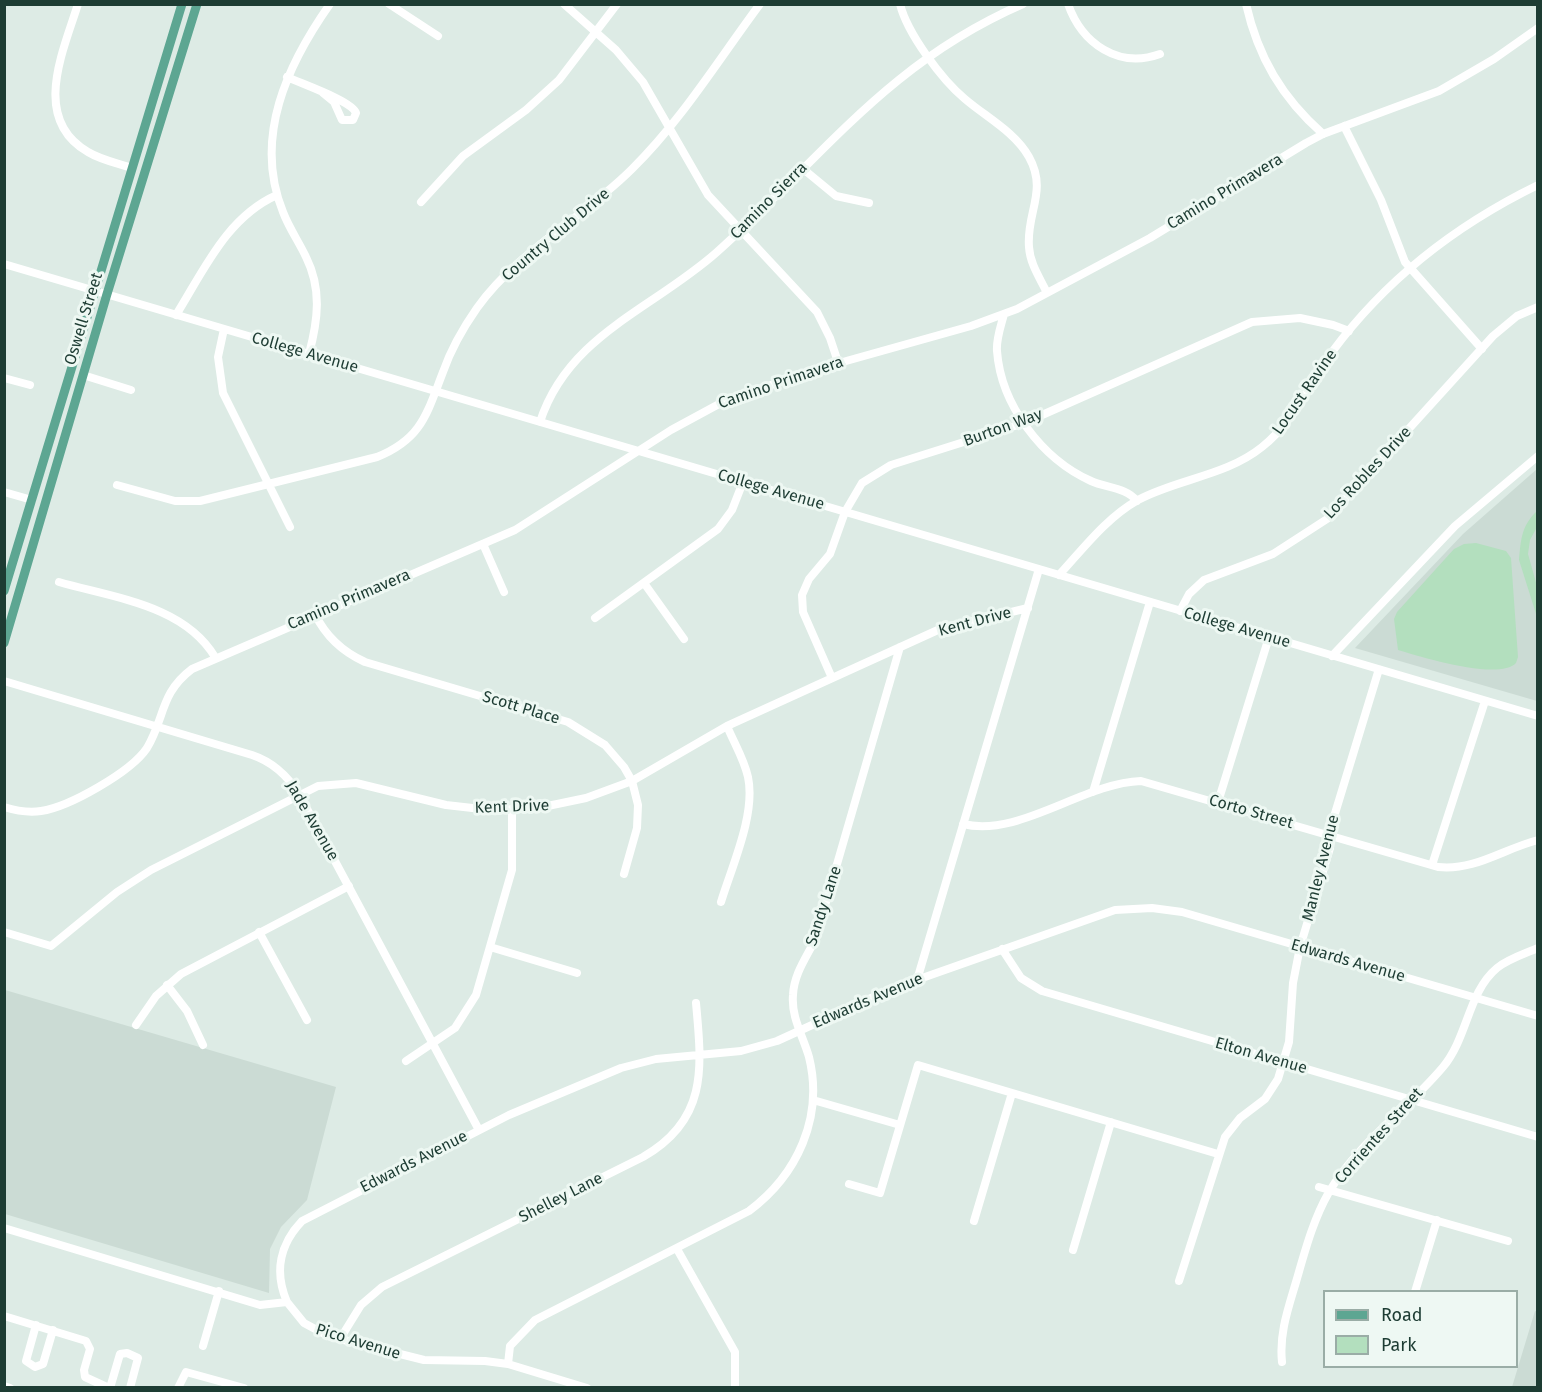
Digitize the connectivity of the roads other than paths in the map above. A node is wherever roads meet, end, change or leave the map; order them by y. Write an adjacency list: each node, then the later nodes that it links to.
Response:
1 (78, 4): 24 (street)
2 (182, 4): 24 (main road, Oswell Street)
3 (197, 4): 35 (main road, Oswell Street)
4 (330, 4): 19 (street)
5 (389, 4): 16 (street)
6 (564, 4): 15 (street)
7 (617, 4): 15 (street)
8 (760, 4): 21 (street, Country Club Drive)
9 (900, 4): 18 (street)
10 (1023, 4): 13 (street, Camino Sierra)
11 (1068, 4): 17 (street)
12 (1246, 4): 23 (street)
13 (1007, 8): 18 (street, Camino Sierra)
14 (1538, 28): 22 (street, Camino Primavera)
15 (597, 32): 21 (street); 28 (street)
16 (438, 36)
17 (1160, 54)
18 (929, 56): 25 (street, Camino Sierra); 34 (street)
19 (287, 77): 20 (street); 27 (street)
20 (323, 93)
21 (670, 126): 30 (street); 48 (street, Country Club Drive)
22 (1344, 126): 23 (street, Camino Primavera); 32 (street)
23 (1323, 134): 34 (street, Camino Primavera)
24 (132, 168): 33 (main road, Oswell Street)
25 (802, 168): 29 (street); 30 (street, Camino Sierra)
26 (1538, 185): 32 (street, Locust Ravine)
27 (277, 195): 38 (street); 42 (street)
28 (421, 202)
29 (869, 203)
30 (740, 231): 43 (street); 49 (street, Camino Sierra)
31 (4, 264): 33 (street, College Avenue)
32 (1410, 267): 40 (street, Locust Ravine); 41 (street)
33 (94, 290): 35 (street, College Avenue); 57 (main road, Oswell Street)
34 (1047, 293): 37 (street, Camino Primavera)
35 (107, 294): 38 (street, College Avenue); 44 (main road, Oswell Street)
36 (1538, 307): 41 (street, Los Robles Drive)
37 (1004, 314): 43 (street, Camino Primavera); 50 (street)
38 (176, 315): 39 (street, College Avenue)
39 (224, 329): 42 (street, College Avenue); 54 (street)
40 (1349, 331): 50 (street, Burton Way); 58 (street, Locust Ravine)
41 (1482, 349): 71 (street, Los Robles Drive)
42 (309, 354): 48 (street, College Avenue)
43 (838, 362): 51 (street, Camino Primavera)
44 (83, 375): 47 (street); 66 (main road, Oswell Street)
45 (4, 378): 46 (street)
46 (30, 386)
47 (131, 390)
48 (436, 392): 49 (street, College Avenue); 54 (street, Country Club Drive)
49 (540, 422): 51 (street, College Avenue)
50 (1023, 423): 58 (street); 59 (street, Burton Way)
51 (638, 451): 53 (street, College Avenue); 61 (street, Camino Primavera)
52 (1538, 456): 78 (street)
53 (743, 482): 59 (street, College Avenue); 65 (street)
54 (270, 484): 55 (street, Country Club Drive); 60 (street)
55 (117, 485)
56 (4, 492): 57 (street)
57 (32, 500): 66 (main road); 67 (main road, Oswell Street)
58 (1137, 501): 63 (street, Locust Ravine)
59 (845, 512): 62 (street, College Avenue); 81 (street, Burton Way)
60 (290, 527)
61 (483, 544): 68 (street); 72 (street, Camino Primavera)
62 (1039, 569): 63 (street, College Avenue); 70 (street)
63 (1059, 575): 69 (street, College Avenue)
64 (59, 582): 79 (street)
65 (644, 584): 73 (street); 75 (street)
66 (19, 589): 76 (main road, Oswell Street)
67 (4, 591)
68 (504, 592)
69 (1150, 602): 71 (street, College Avenue); 88 (street)
70 (1028, 608): 77 (street, Kent Drive); 93 (street)
71 (1180, 611): 74 (street, College Avenue)
72 (315, 614): 79 (street, Camino Primavera); 87 (street, Scott Place)
73 (596, 618)
74 (1269, 637): 78 (street, College Avenue); 90 (street)
75 (684, 639)
76 (4, 643)
77 (900, 647): 81 (street, Kent Drive); 114 (street, Sandy Lane)
78 (1332, 656): 80 (street, College Avenue)
79 (215, 657): 86 (street, Camino Primavera)
80 (1379, 669): 83 (street, College Avenue); 94 (street, Manley Avenue)
81 (832, 678): 85 (street, Kent Drive)
82 (4, 681): 86 (street, Jade Avenue)
83 (1485, 700): 84 (street, College Avenue); 96 (street)
84 (1538, 716)
85 (727, 726): 87 (street, Kent Drive); 99 (street)
86 (156, 727): 89 (street, Jade Avenue); 91 (street, Camino Primavera)
87 (632, 781): 92 (street, Kent Drive); 97 (street, Scott Place)
88 (1093, 792): 90 (street, Corto Street); 93 (street, Corto Street)
89 (299, 794): 92 (street, Kent Drive); 98 (street, Jade Avenue); 100 (street, Kent Drive)
90 (1218, 802): 94 (street, Corto Street)
91 (4, 807)
92 (512, 810): 103 (street)
93 (963, 825): 107 (street)
94 (1331, 836): 96 (street, Corto Street); 102 (street, Manley Avenue)
95 (1538, 840): 96 (street, Corto Street)
96 (1432, 866)
97 (624, 874)
98 (349, 886): 101 (street); 115 (street, Jade Avenue)
99 (722, 902)
100 (4, 932)
101 (259, 932): 108 (street); 112 (street)
102 (1300, 946): 105 (street, Edwards Avenue); 109 (street, Edwards Avenue); 119 (street, Manley Avenue)
103 (490, 947): 106 (street); 115 (street)
104 (1538, 948): 109 (street, Corrientes Street)
105 (1002, 949): 107 (street, Edwards Avenue); 119 (street, Elton Avenue)
106 (577, 973)
107 (917, 980): 114 (street, Edwards Avenue)
108 (167, 985): 113 (street); 116 (street)
109 (1475, 998): 111 (street, Edwards Avenue); 122 (street, Corrientes Street)
110 (696, 1003): 117 (street, Shelley Lane)
111 (1538, 1017)
112 (307, 1020)
113 (136, 1025)
114 (800, 1031): 117 (street, Edwards Avenue); 121 (street, Sandy Lane)
115 (434, 1043): 118 (street); 125 (street, Jade Avenue)
116 (203, 1045)
117 (700, 1054): 125 (street, Edwards Avenue); 144 (street, Shelley Lane)
118 (406, 1061)
119 (1284, 1062): 122 (street, Elton Avenue); 127 (street, Manley Avenue)
120 (1012, 1093): 123 (street); 124 (street); 132 (street)
121 (813, 1100): 124 (street); 135 (street, Sandy Lane)
122 (1411, 1100): 126 (street, Elton Avenue); 130 (street, Corrientes Street)
123 (1111, 1122): 127 (street); 136 (street)
124 (900, 1125): 128 (street)
125 (479, 1130): 140 (street, Edwards Avenue)
126 (1538, 1137)
127 (1218, 1154): 137 (street, Manley Avenue)
128 (849, 1184)
129 (1319, 1187): 130 (street)
130 (1329, 1192): 131 (street); 146 (street, Corrientes Street)
131 (1437, 1220): 134 (street); 138 (street)
132 (974, 1221)
133 (4, 1228): 139 (street)
134 (1508, 1240)
135 (677, 1249): 147 (street, Sandy Lane); 156 (street)
136 (1073, 1250)
137 (1179, 1281)
138 (1416, 1290)
139 (219, 1291): 140 (street); 145 (street)
140 (287, 1302): 144 (street, Pico Avenue)
141 (4, 1316): 142 (street)
142 (36, 1325): 143 (street); 143 (street)
143 (53, 1330): 151 (street)
144 (340, 1339): 147 (street, Pico Avenue)
145 (203, 1346)
146 (1282, 1362)
147 (508, 1364): 155 (street, Pico Avenue)
148 (4, 1386): 150 (street)
149 (233, 1386): 153 (street); 154 (street)
150 (10, 1388)
151 (110, 1388): 152 (street)
152 (130, 1388)
153 (178, 1388)
154 (244, 1388)
155 (587, 1388)
156 (735, 1388)

